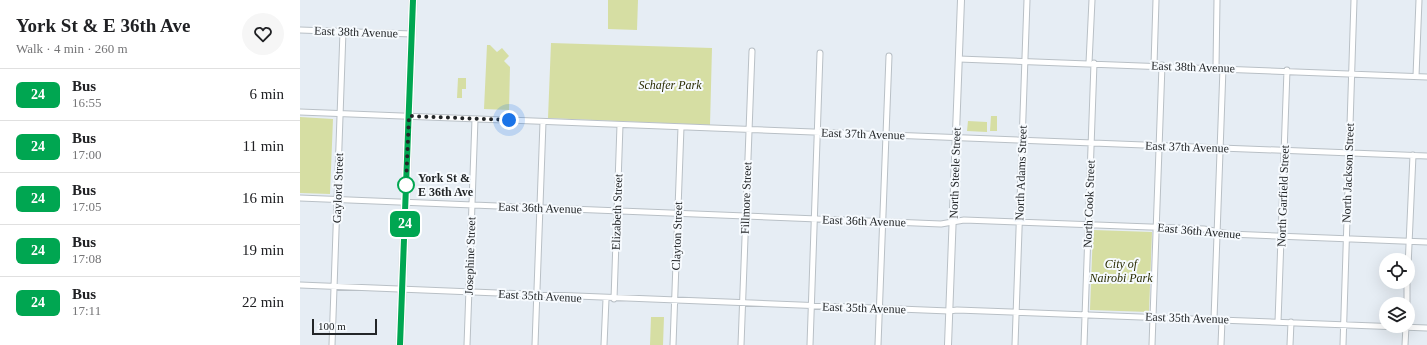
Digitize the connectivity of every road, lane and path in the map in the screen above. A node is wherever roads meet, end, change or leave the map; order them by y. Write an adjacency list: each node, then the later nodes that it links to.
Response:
1 (413, 0): 11 (main road)
2 (961, 0): 15 (street, North Steele Street)
3 (1027, 0): 16 (street, North Adams Street)
4 (1092, 0): 17 (street, North Cook Street)
5 (1156, 0): 18 (street)
6 (1217, 0): 20 (street)
7 (1354, 0): 23 (street, North Jackson Street)
8 (1419, 0): 24 (street)
9 (300, 30): 10 (street, East 38th Avenue)
10 (344, 31): 11 (street, East 38th Avenue); 27 (street, Gaylord Street)
11 (412, 34): 28 (main road)
12 (752, 51): 33 (street, Fillmore Street)
13 (820, 53): 34 (street)
14 (888, 56): 35 (street)
15 (959, 59): 16 (street, East 38th Avenue); 36 (street, North Steele Street)
16 (1025, 61): 17 (street, East 38th Avenue); 37 (street, North Adams Street)
17 (1092, 63): 18 (street, East 38th Avenue); 38 (street, North Cook Street)
18 (1154, 65): 19 (street, East 38th Avenue)
19 (1162, 65): 20 (street, East 38th Avenue); 39 (street)
20 (1216, 67): 21 (street, East 38th Avenue)
21 (1223, 68): 22 (street, East 38th Avenue); 40 (street)
22 (1287, 70): 23 (street, East 38th Avenue); 41 (street, North Garfield Street)
23 (1352, 73): 24 (street, East 38th Avenue); 42 (street, North Jackson Street)
24 (1416, 76): 25 (street, East 38th Avenue)
25 (1427, 77)
26 (300, 112): 27 (street, East 37th Avenue)
27 (340, 113): 28 (street, East 37th Avenue); 46 (street, Gaylord Street)
28 (409, 116): 29 (street, East 37th Avenue); 47 (main road)
29 (475, 119): 30 (street, East 37th Avenue); 48 (street, Josephine Street)
30 (543, 122): 31 (street, East 37th Avenue); 49 (street)
31 (620, 125): 32 (street, East 37th Avenue); 50 (street, Elizabeth Street)
32 (681, 127): 33 (street, East 37th Avenue); 51 (street, Clayton Street)
33 (748, 130): 34 (street, East 37th Avenue); 52 (street, Fillmore Street)
34 (817, 132): 35 (street, East 37th Avenue); 53 (street)
35 (886, 135): 36 (street, East 37th Avenue); 54 (street)
36 (956, 138): 37 (street, East 37th Avenue); 55 (street, North Steele Street)
37 (1023, 140): 38 (street, East 37th Avenue); 56 (street, North Adams Street)
38 (1091, 143): 39 (street, East 37th Avenue); 57 (street, North Cook Street)
39 (1159, 146): 40 (street, East 37th Avenue); 58 (street)
40 (1220, 148): 41 (street, East 37th Avenue); 59 (street)
41 (1285, 150): 42 (street, East 37th Avenue); 60 (street, North Garfield Street)
42 (1349, 153): 43 (street, East 37th Avenue); 61 (street, North Jackson Street)
43 (1413, 155): 44 (street, East 37th Avenue); 62 (street)
44 (1427, 156)
45 (300, 198): 46 (street, East 36th Avenue)
46 (337, 200): 47 (street, East 36th Avenue); 66 (street, Gaylord Street)
47 (406, 202): 48 (street, East 36th Avenue); 67 (main road)
48 (472, 205): 49 (street, East 36th Avenue); 68 (street, Josephine Street)
49 (540, 208): 50 (street, East 36th Avenue); 69 (street)
50 (617, 211): 51 (street, East 36th Avenue); 71 (street, Elizabeth Street)
51 (678, 213): 52 (street, East 36th Avenue); 72 (street, Clayton Street)
52 (745, 216): 53 (street, East 36th Avenue); 73 (street, Fillmore Street)
53 (814, 219): 54 (street, East 36th Avenue); 74 (street)
54 (883, 221): 55 (street, East 36th Avenue); 75 (street)
55 (954, 222): 56 (street, East 36th Avenue); 76 (street, North Steele Street)
56 (1020, 222): 57 (street, East 36th Avenue); 77 (street, North Adams Street)
57 (1088, 225): 58 (street, East 36th Avenue); 78 (street, North Cook Street)
58 (1156, 227): 59 (street, East 36th Avenue); 79 (street)
59 (1217, 232): 60 (street, East 36th Avenue); 80 (street)
60 (1281, 236): 61 (street, East 36th Avenue); 82 (street, North Garfield Street)
61 (1346, 239): 62 (street, East 36th Avenue); 84 (street, North Jackson Street)
62 (1409, 241): 63 (street, East 36th Avenue); 64 (street)
63 (1427, 242)
64 (1409, 253)
65 (300, 286): 66 (street, East 35th Avenue)
66 (334, 287): 67 (street, East 35th Avenue); 89 (street, Gaylord Street)
67 (402, 289): 68 (street, East 35th Avenue); 90 (main road)
68 (469, 292): 69 (street, East 35th Avenue); 91 (street, Josephine Street)
69 (536, 296): 70 (street, East 35th Avenue); 92 (street)
70 (606, 298): 71 (street, East 35th Avenue); 93 (street)
71 (614, 299): 72 (street, East 35th Avenue)
72 (674, 301): 73 (street, East 35th Avenue); 94 (street, Clayton Street)
73 (742, 304): 74 (street, East 35th Avenue); 95 (street, Fillmore Street)
74 (811, 306): 75 (street, East 35th Avenue); 96 (street)
75 (879, 309): 76 (street, East 35th Avenue); 97 (street)
76 (949, 311): 77 (street, East 35th Avenue); 98 (street, North Steele Street)
77 (1016, 312): 78 (street, East 35th Avenue); 99 (street, North Adams Street)
78 (1085, 314): 79 (street, East 35th Avenue); 100 (street, North Cook Street)
79 (1153, 317): 80 (street, East 35th Avenue); 101 (street)
80 (1214, 320): 81 (street, East 35th Avenue)
81 (1222, 320): 82 (street, East 35th Avenue); 102 (street)
82 (1278, 322): 83 (street, East 35th Avenue)
83 (1291, 322): 84 (street, East 35th Avenue); 103 (street)
84 (1343, 324): 85 (street, East 35th Avenue); 104 (street, North Jackson Street)
85 (1379, 325)
86 (1415, 327): 87 (street, East 35th Avenue)
87 (1427, 328)
88 (1406, 333): 105 (street)
89 (332, 345)
90 (400, 345)
91 (467, 345)
92 (535, 345)
93 (604, 345)
94 (673, 345)
95 (740, 345)
96 (810, 345)
97 (878, 345)
98 (948, 345)
99 (1015, 345)
100 (1084, 345)
101 (1152, 345)
102 (1221, 345)
103 (1290, 345)
104 (1342, 345)
105 (1405, 345)

